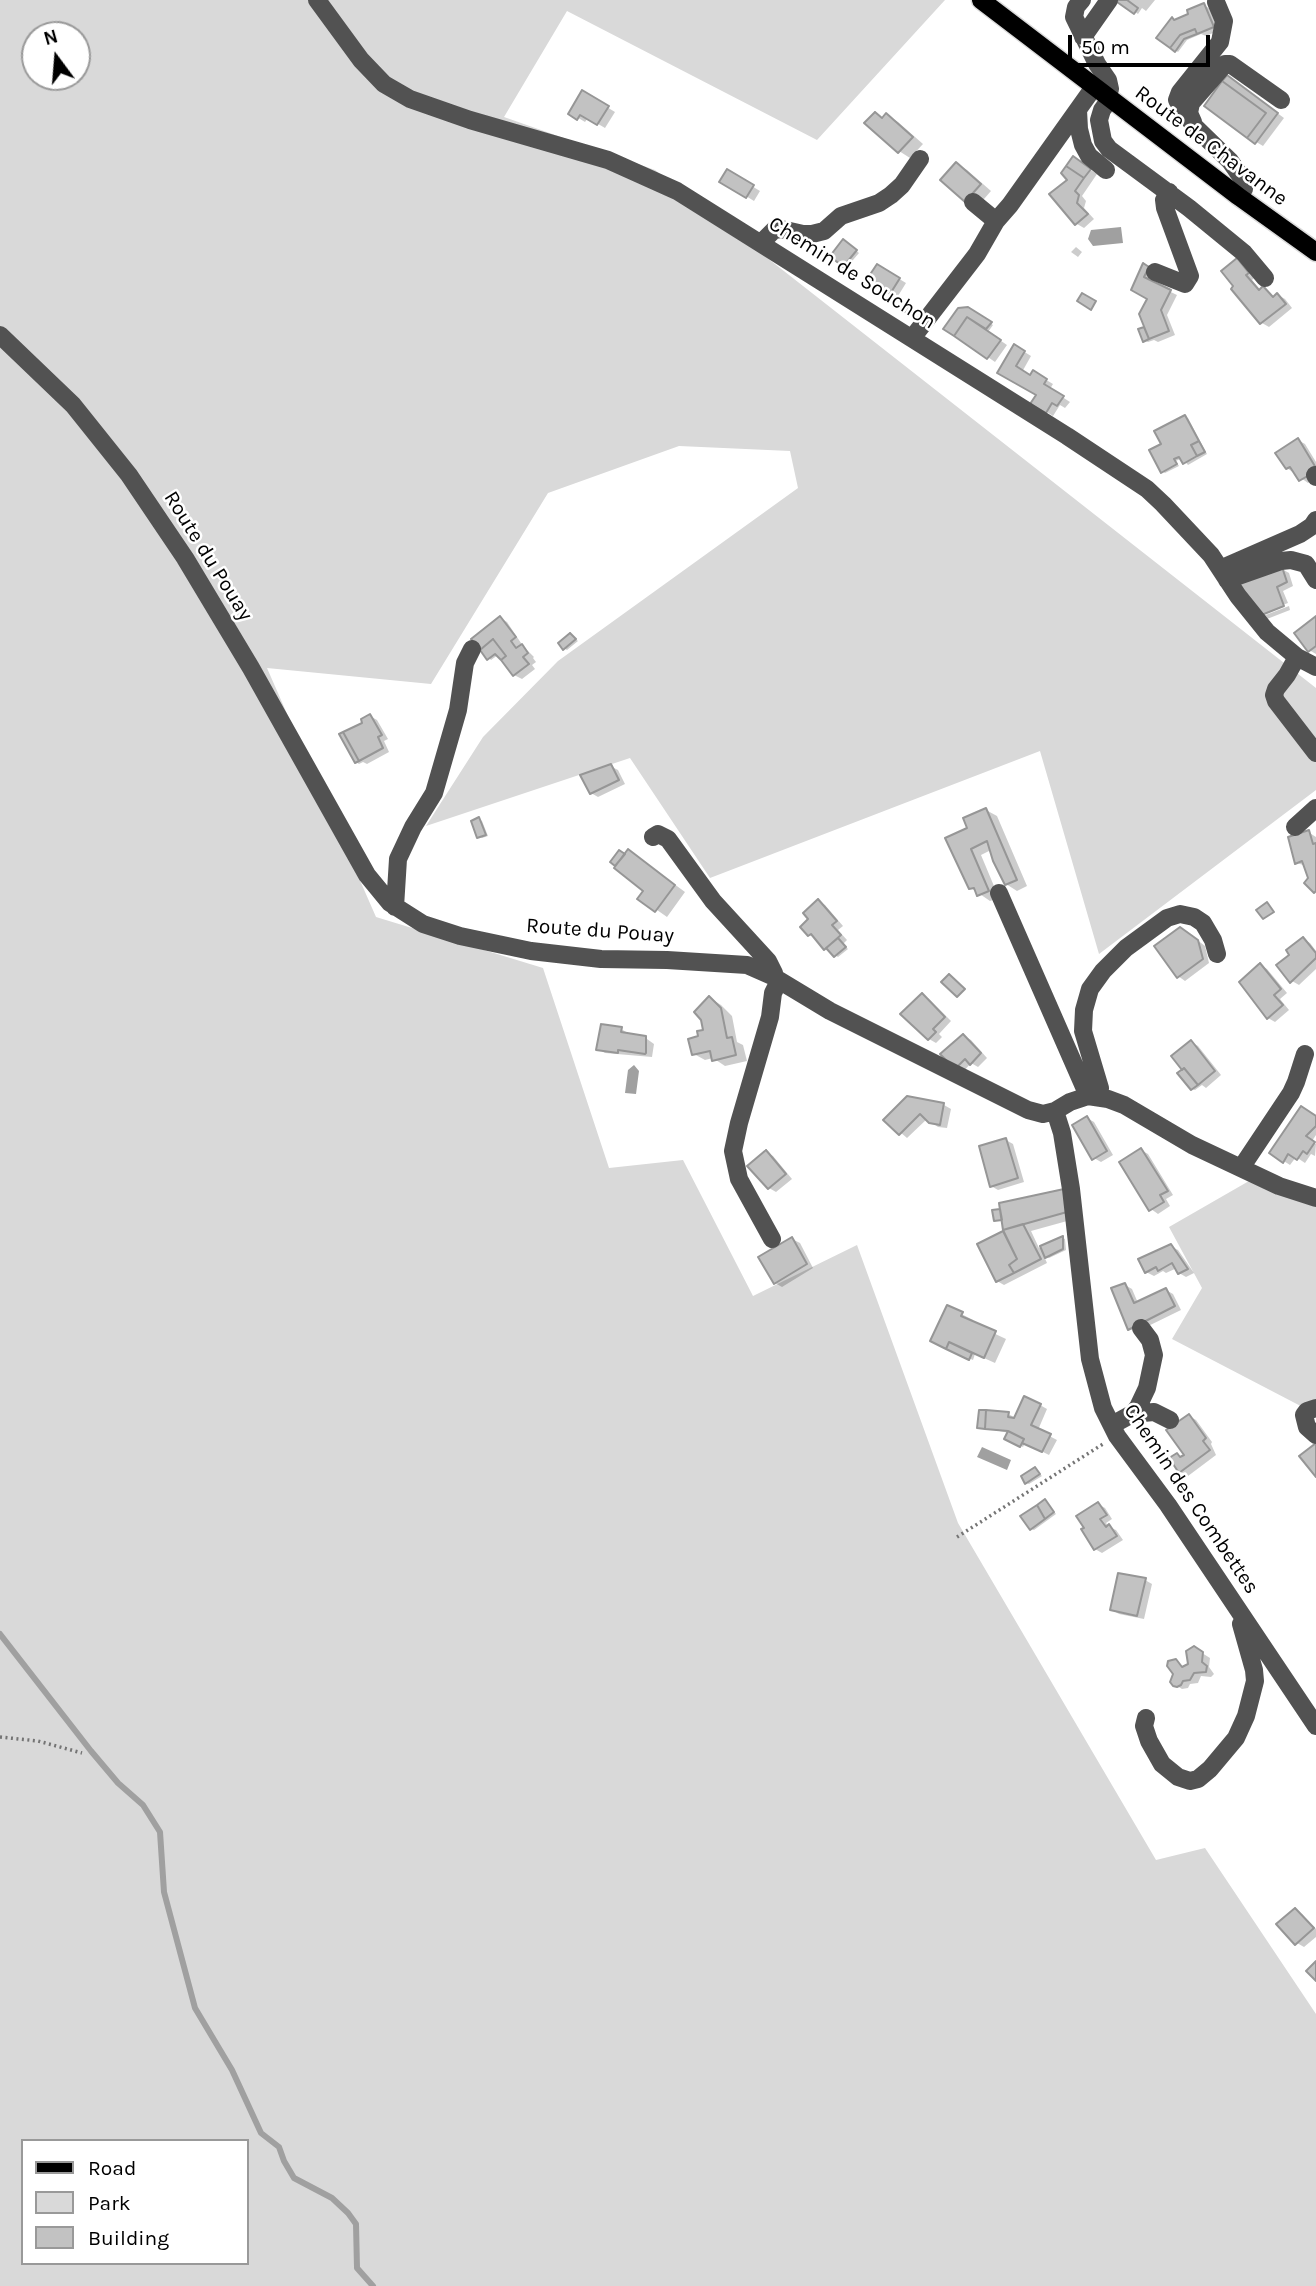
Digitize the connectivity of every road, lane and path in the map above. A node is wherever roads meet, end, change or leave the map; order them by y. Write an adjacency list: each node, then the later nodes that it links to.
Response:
1 (317, 0): 17 (street, Chemin de Souchon)
2 (981, 0): 7 (main road, Route de Chavanne)
3 (1082, 0): 6 (street)
4 (1109, 0): 6 (street)
5 (1216, 2): 10 (street)
6 (1083, 37): 7 (street)
7 (1103, 93): 9 (street); 13 (street); 14 (main road, Route de Chavanne)
8 (1280, 100): 10 (street)
9 (1078, 110): 12 (street); 16 (street)
10 (1194, 126): 14 (street)
11 (920, 159): 17 (street)
12 (1106, 170)
13 (1169, 192): 19 (street); 20 (street)
14 (1238, 196): 18 (main road, Route de Chavanne)
15 (973, 202): 16 (street)
16 (996, 221): 22 (street)
17 (761, 243): 22 (street, Chemin de Souchon)
18 (1316, 251)
19 (1155, 272)
20 (1265, 278)
21 (0, 335): 34 (street, Route du Pouay)
22 (913, 337): 24 (street, Chemin de Souchon)
23 (1316, 520): 24 (street)
24 (1224, 574): 25 (street); 27 (street, Chemin de Souchon)
25 (1316, 580)
26 (472, 649): 34 (street)
27 (1297, 657): 28 (street, Chemin de Souchon); 29 (street)
28 (1316, 667)
29 (1316, 753)
30 (1316, 808): 31 (street)
31 (1295, 827)
32 (653, 837): 36 (street)
33 (999, 893): 38 (street)
34 (395, 907): 36 (street, Route du Pouay)
35 (1217, 954): 38 (street)
36 (775, 979): 39 (street, Route du Pouay); 42 (street)
37 (1304, 1054): 40 (street)
38 (1094, 1096): 39 (street); 40 (street)
39 (1055, 1111): 47 (street, Chemin des Combettes)
40 (1241, 1168): 41 (street)
41 (1316, 1198)
42 (772, 1239)
43 (1141, 1328): 45 (street)
44 (1316, 1409): 48 (street)
45 (1132, 1414): 46 (street); 47 (street)
46 (1170, 1420)
47 (1114, 1430): 49 (path); 50 (street, Chemin des Combettes)
48 (1316, 1435)
49 (957, 1537)
50 (1244, 1618): 51 (street); 52 (street, Chemin des Combettes)
51 (1146, 1718)
52 (1316, 1726)
53 (0, 1737): 54 (path)
54 (82, 1753)

